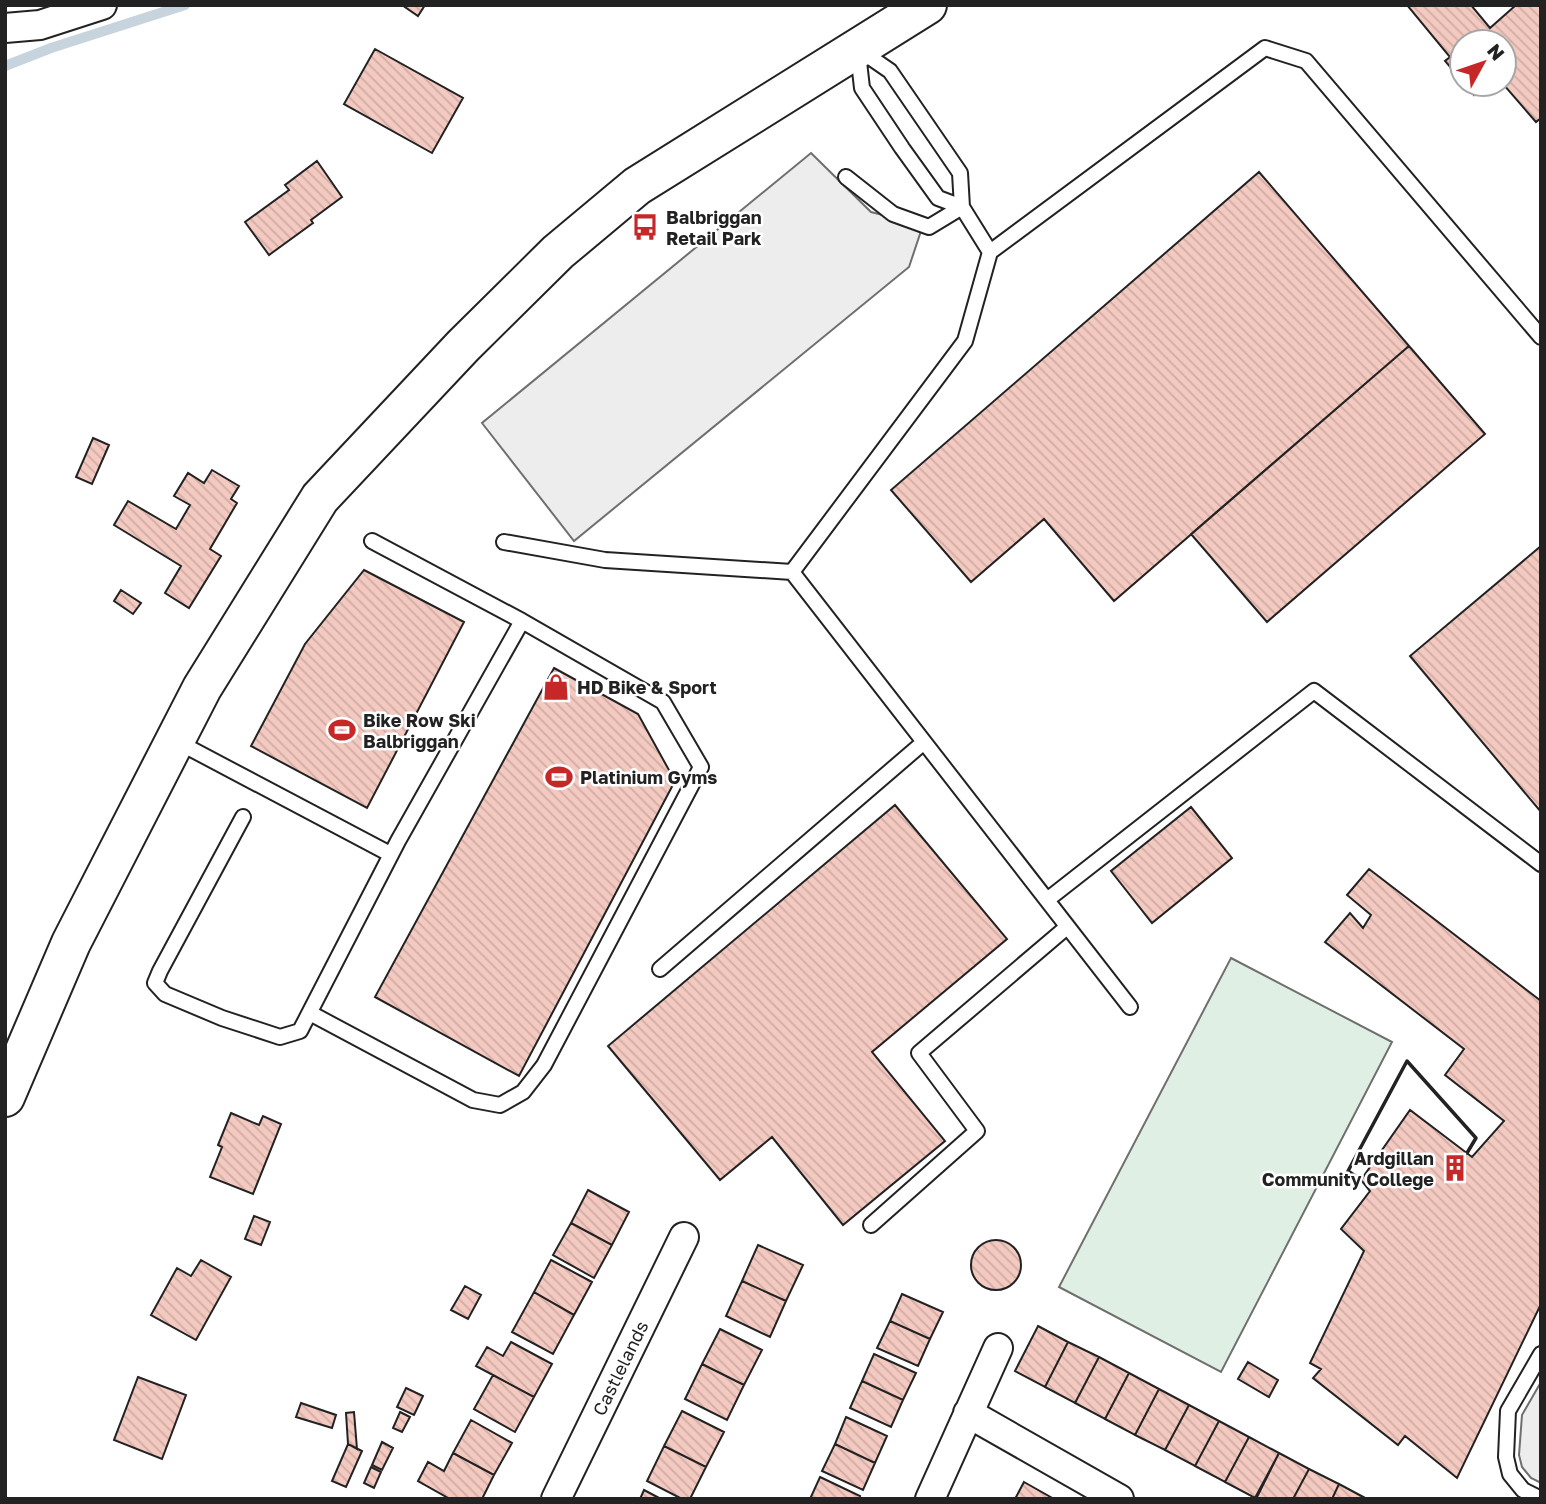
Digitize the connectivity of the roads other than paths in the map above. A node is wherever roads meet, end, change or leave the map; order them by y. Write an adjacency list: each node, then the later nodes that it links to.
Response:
1 (102, 5): 3 (street)
2 (927, 5): 4 (main road)
3 (5, 28)
4 (858, 48): 6 (lane); 6 (lane); 13 (main road)
5 (846, 177): 6 (lane)
6 (962, 207): 7 (lane)
7 (990, 252): 8 (lane); 11 (lane)
8 (1541, 337)
9 (372, 541): 12 (lane)
10 (504, 542): 11 (lane)
11 (792, 572): 14 (lane)
12 (522, 621): 16 (lane); 22 (lane)
13 (175, 740): 16 (lane); 23 (main road)
14 (924, 743): 18 (lane); 20 (lane)
15 (243, 817): 22 (lane)
16 (390, 855): 22 (lane)
17 (1541, 864): 18 (lane)
18 (1047, 900): 19 (lane)
19 (1067, 927): 21 (lane); 24 (lane)
20 (660, 969)
21 (1130, 1007)
22 (310, 1013)
23 (5, 1097)
24 (871, 1225)
25 (684, 1237): 29 (street, Castlelands)
26 (998, 1348): 28 (street)
27 (1541, 1354): 32 (lane)
28 (968, 1413): 30 (street); 31 (street)
29 (556, 1499)
30 (930, 1499)
31 (1119, 1499)
32 (1541, 1499)

